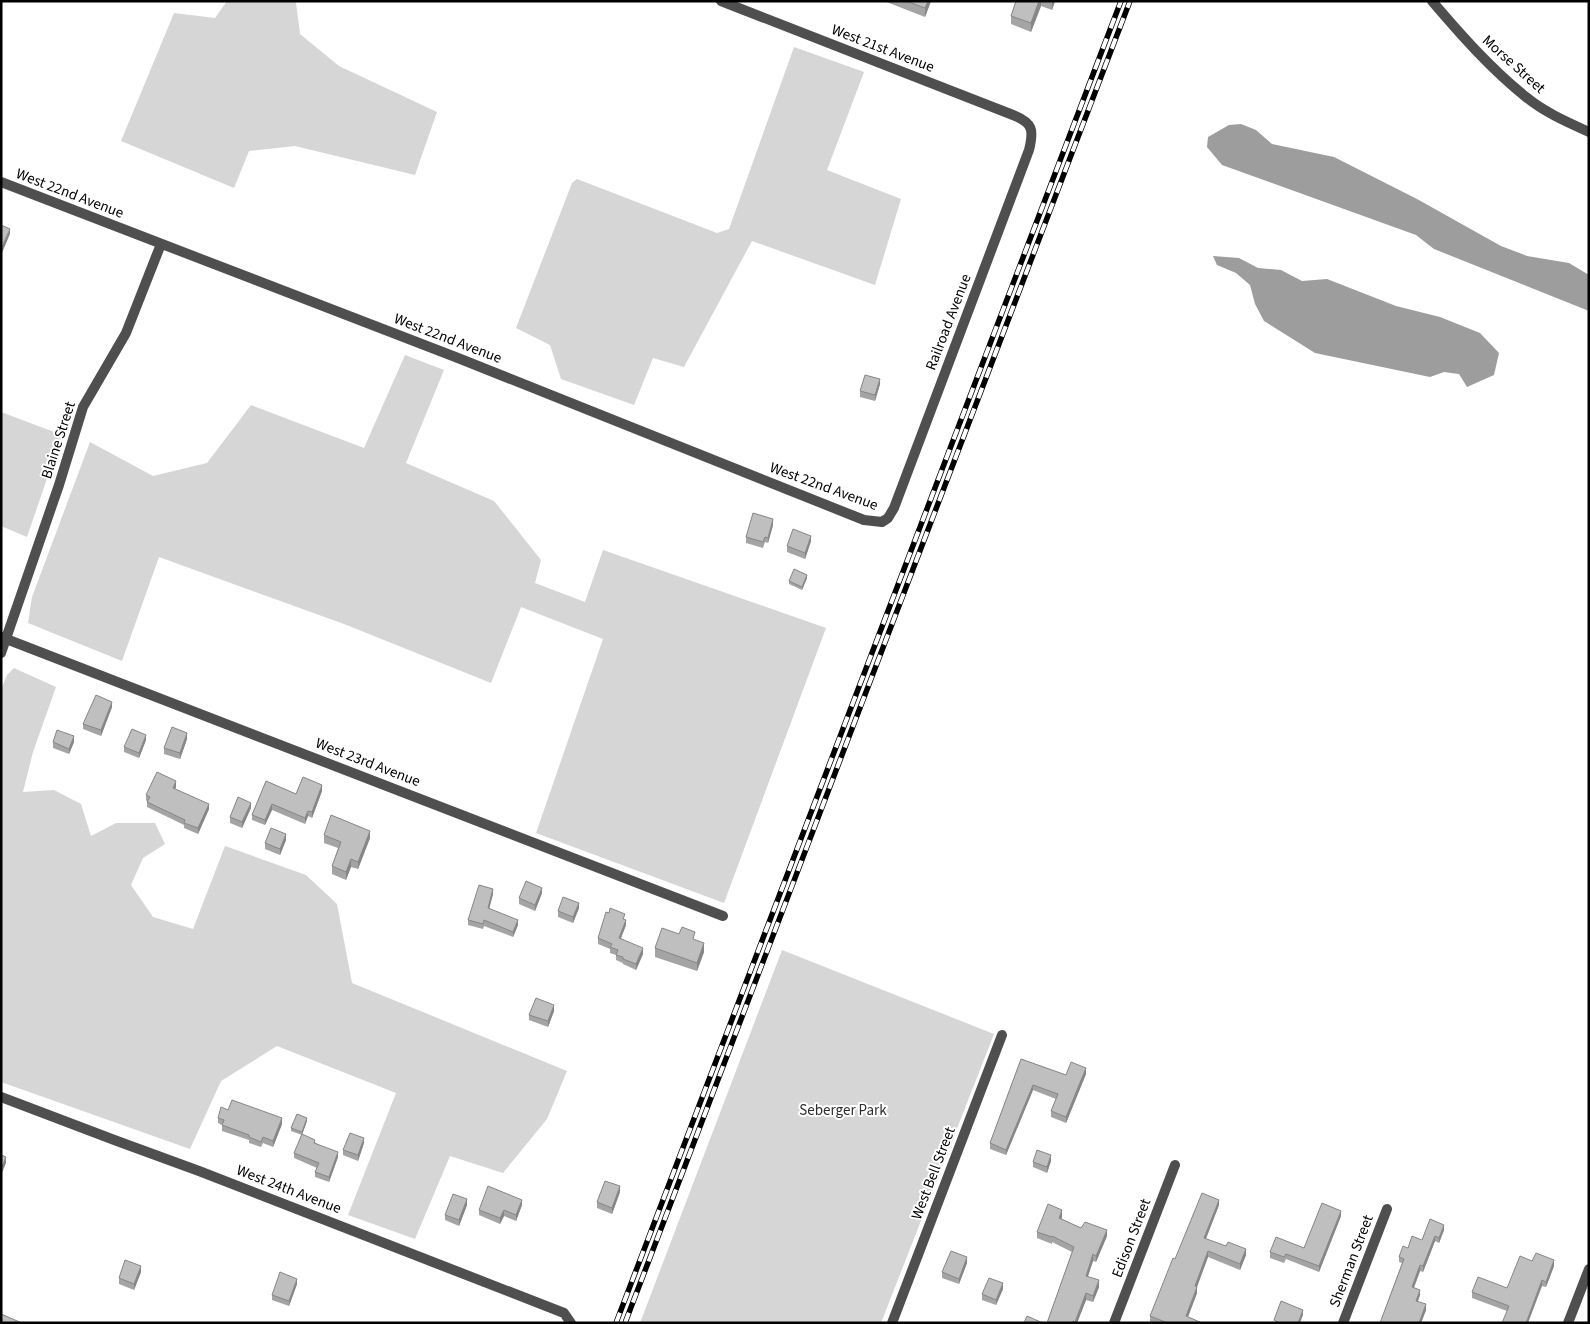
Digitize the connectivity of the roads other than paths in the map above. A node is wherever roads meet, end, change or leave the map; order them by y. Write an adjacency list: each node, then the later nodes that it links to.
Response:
1 (721, 1): 3 (street, West 21st Avenue)
2 (1432, 1): 4 (street, Morse Street)
3 (1031, 128): 7 (street, Railroad Avenue)
4 (1589, 132)
5 (1, 182): 6 (street, West 22nd Avenue)
6 (161, 244): 7 (street, West 22nd Avenue); 8 (street, Blaine Street)
7 (882, 522)
8 (4, 638): 9 (street, Blaine Street); 10 (street, West 23rd Avenue)
9 (1, 652)
10 (723, 916)
11 (1002, 1035): 17 (street, West Bell Street)
12 (1, 1097): 16 (street, West 24th Avenue)
13 (1176, 1164): 18 (street, Edison Street)
14 (1387, 1209): 19 (street, Sherman Street)
15 (1589, 1269): 20 (street)
16 (571, 1323)
17 (892, 1323)
18 (1114, 1323)
19 (1343, 1323)
20 (1568, 1323)

